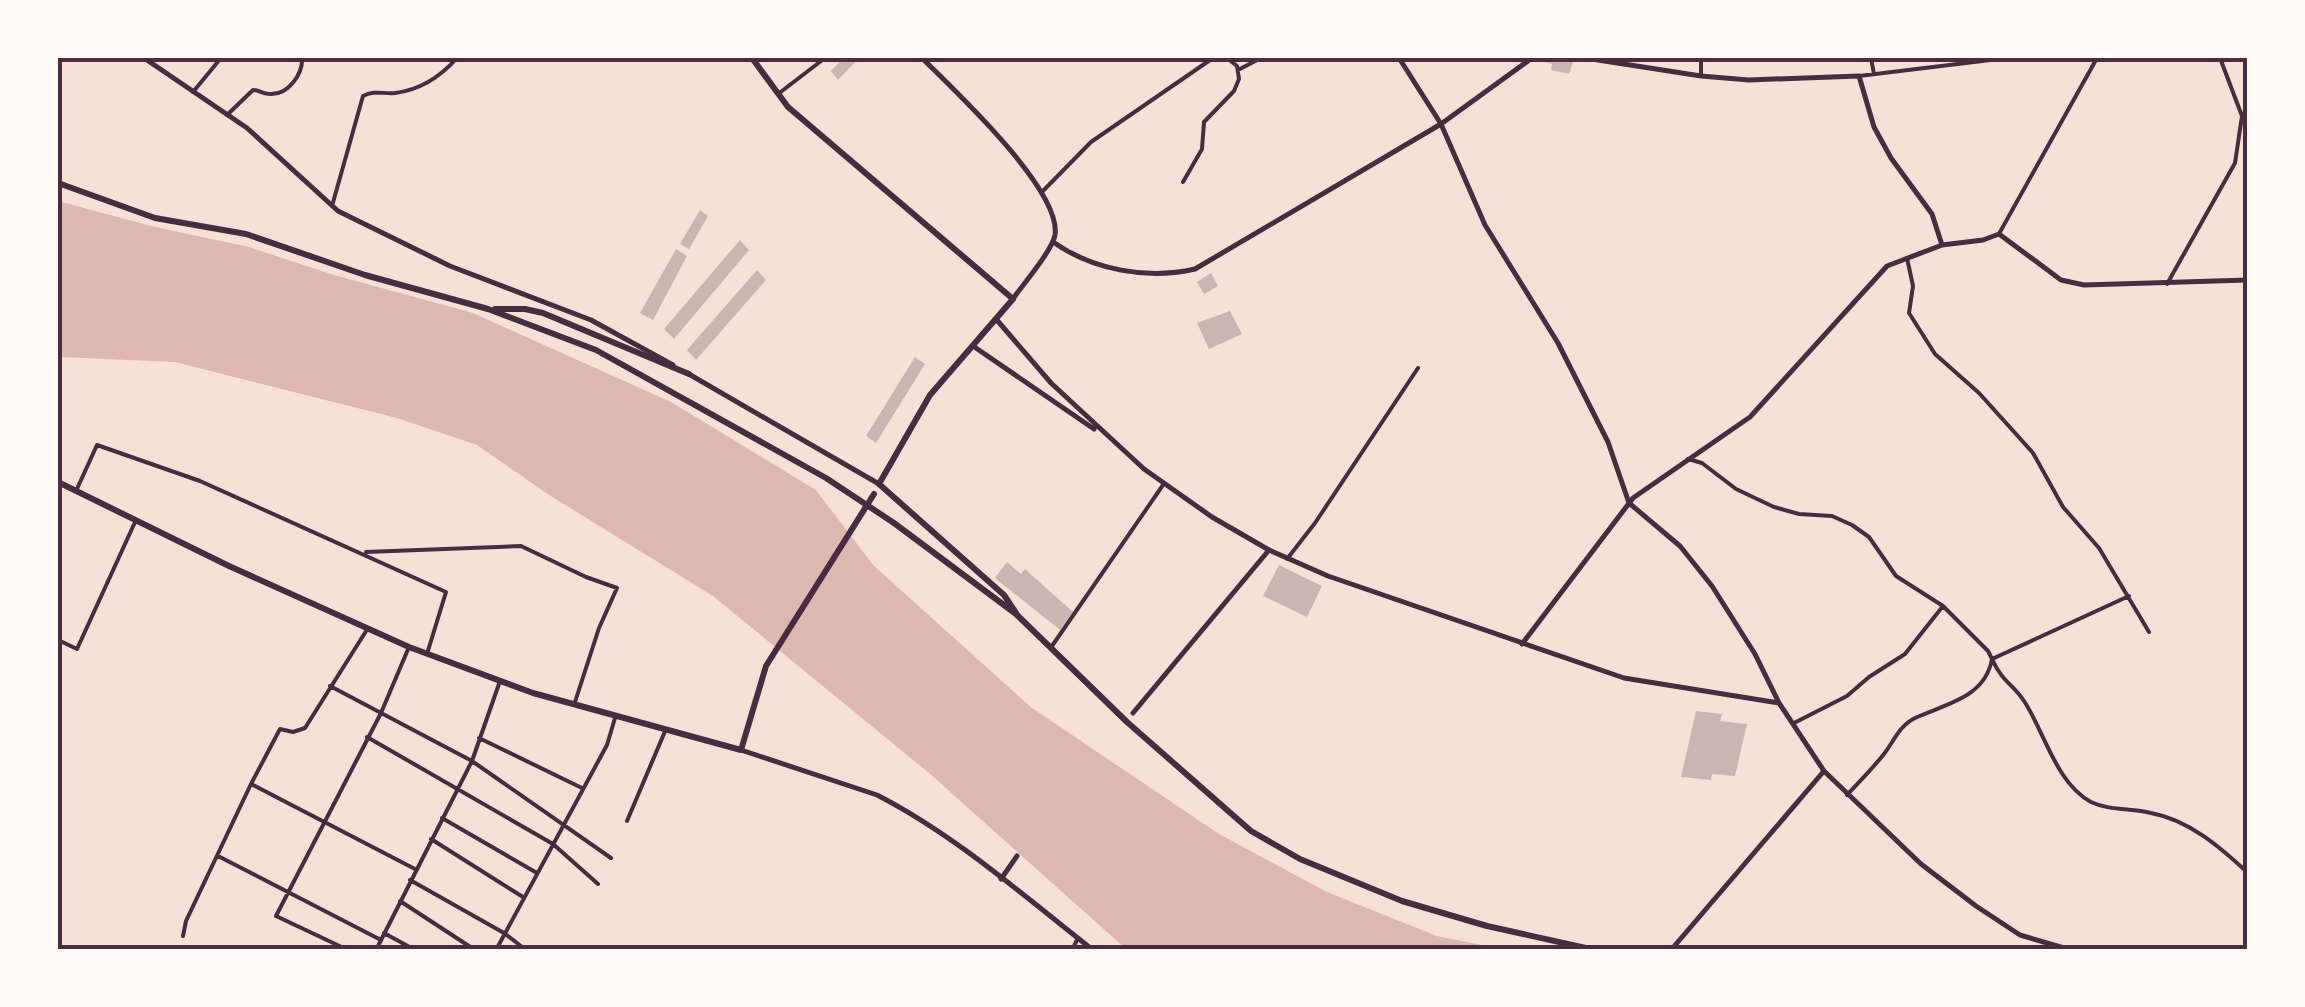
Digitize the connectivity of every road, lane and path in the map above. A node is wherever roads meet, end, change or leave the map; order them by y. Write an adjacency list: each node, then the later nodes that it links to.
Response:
1 (144, 58): 23 (main road)
2 (221, 58): 23 (street)
3 (302, 58): 26 (street)
4 (457, 58): 32 (street)
5 (752, 58): 24 (main road)
6 (826, 58): 24 (street)
7 (922, 58): 31 (main road)
8 (1213, 58): 31 (street)
9 (1226, 58): 19 (street)
10 (1262, 58): 19 (street)
11 (1399, 58): 28 (main road)
12 (1532, 58): 28 (main road)
13 (1585, 58): 21 (main road)
14 (1701, 58): 21 (street)
15 (1872, 58): 20 (street)
16 (2007, 58): 20 (street)
17 (2097, 58): 33 (street)
18 (2220, 58): 27 (street)
19 (1238, 70): 29 (street)
20 (1874, 74): 22 (street)
21 (1701, 76): 22 (main road)
22 (1858, 76): 35 (main road)
23 (193, 92): 26 (main road)
24 (777, 95): 39 (main road)
25 (2248, 110): 27 (street)
26 (228, 115): 32 (main road)
27 (2245, 117): 38 (street)
28 (1442, 124): 34 (main road); 54 (main road)
29 (1184, 182)
30 (58, 183): 40 (main road)
31 (1041, 193): 34 (main road)
32 (332, 207): 44 (main road)
33 (1999, 234): 35 (main road); 38 (main road)
34 (1052, 242): 39 (main road)
35 (1942, 244): 36 (main road)
36 (1907, 258): 48 (main road); 59 (street)
37 (2248, 280): 38 (main road)
38 (2167, 284)
39 (1013, 300): 41 (main road)
40 (488, 309): 44 (main road); 61 (main road)
41 (996, 318): 42 (main road); 45 (main road)
42 (973, 346): 46 (main road); 50 (main road)
43 (1418, 368): 58 (street)
44 (689, 374): 50 (main road)
45 (1052, 383): 46 (main road); 47 (main road)
46 (1042, 394): 47 (main road)
47 (1106, 436): 51 (main road)
48 (1685, 459): 54 (main road); 60 (street)
49 (58, 482): 52 (main road)
50 (880, 484): 53 (main road); 61 (main road)
51 (1163, 484): 56 (main road); 67 (street)
52 (76, 491): 55 (main road); 57 (street)
53 (874, 494): 81 (main road)
54 (1629, 503): 65 (main road); 72 (main road)
55 (136, 520): 62 (main road); 64 (street)
56 (1269, 550): 58 (main road); 75 (main road)
57 (362, 552): 68 (street); 73 (street)
58 (1288, 559): 65 (main road)
59 (2129, 596): 63 (street); 69 (street)
60 (1944, 606): 69 (street); 77 (street)
61 (1016, 614): 67 (main road)
62 (368, 628): 66 (main road); 71 (street)
63 (2150, 632)
64 (58, 640)
65 (1522, 644): 72 (main road)
66 (410, 647): 68 (main road); 74 (street)
67 (1049, 650): 119 (main road)
68 (428, 654): 70 (main road)
69 (1992, 660): 87 (street); 99 (street)
70 (500, 680): 73 (main road); 80 (street)
71 (330, 686): 74 (street); 84 (street)
72 (1779, 703): 77 (main road)
73 (574, 705): 76 (main road)
74 (381, 713): 79 (street); 82 (street)
75 (1133, 713)
76 (616, 714): 78 (main road); 86 (street)
77 (1794, 723): 83 (main road)
78 (666, 729): 81 (main road); 89 (street)
79 (367, 737): 85 (street); 90 (street)
80 (479, 738): 82 (street); 86 (street)
81 (741, 750): 100 (main road)
82 (472, 761): 85 (street); 91 (street)
83 (1824, 771): 87 (main road); 120 (main road)
84 (250, 784): 90 (street); 94 (street)
85 (457, 788): 88 (street); 93 (street)
86 (584, 789): 91 (street)
87 (1847, 795): 121 (main road)
88 (442, 818): 92 (street); 98 (street)
89 (627, 821)
90 (325, 822): 97 (street); 103 (street)
91 (564, 824): 93 (street); 96 (street)
92 (432, 839): 97 (street); 104 (street)
93 (552, 844): 98 (street); 102 (street)
94 (218, 856): 103 (street); 108 (street)
95 (1017, 856): 100 (main road)
96 (611, 858)
97 (416, 869): 101 (street)
98 (537, 873): 104 (street)
99 (2248, 873)
100 (1001, 879): 109 (main road)
101 (410, 880): 105 (street); 107 (street)
102 (598, 884)
103 (290, 893): 110 (street); 111 (street)
104 (523, 897): 107 (street)
105 (400, 901): 106 (street); 114 (street)
106 (384, 933): 110 (street); 113 (street)
107 (504, 933): 115 (street); 116 (street)
108 (182, 936)
109 (1078, 938): 117 (street); 118 (main road)
110 (381, 940): 112 (street)
111 (348, 950)
112 (376, 950)
113 (415, 950)
114 (475, 950)
115 (496, 950)
116 (526, 950)
117 (1072, 950)
118 (1093, 950)
119 (1595, 950)
120 (1671, 950)
121 (2070, 950)

